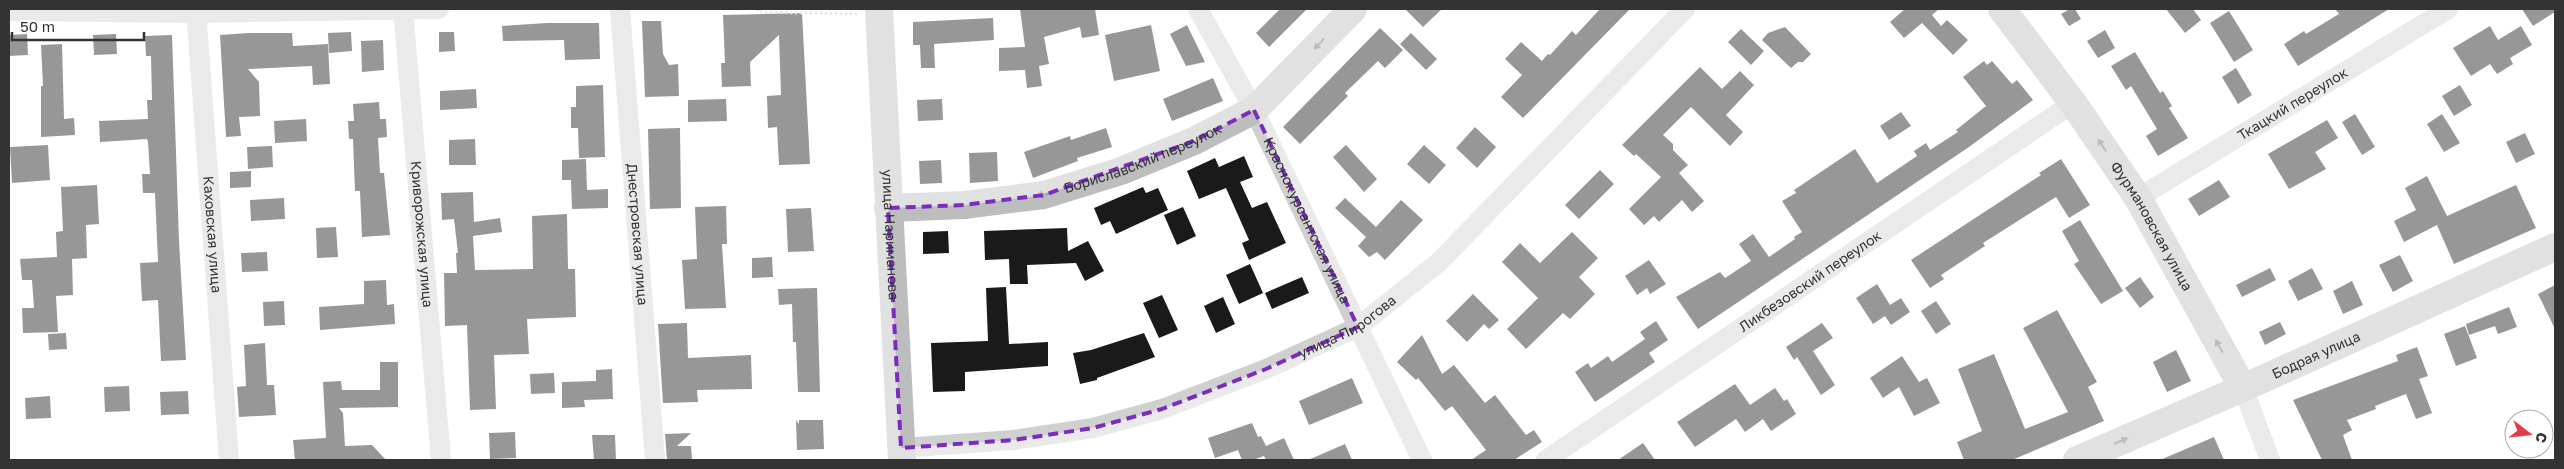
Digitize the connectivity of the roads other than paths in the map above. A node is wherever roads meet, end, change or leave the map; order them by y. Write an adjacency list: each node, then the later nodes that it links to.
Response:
1 (439, 9): 7 (street)
2 (620, 9): 22 (street, Днестровская улица)
3 (1198, 9): 13 (street, Краснокурсантская улица)
4 (1353, 9): 13 (street, Бориславский переулок, one-way to 13)
5 (1685, 9): 17 (street, улица Пирогова)
6 (2448, 9): 14 (street, Ткацкий переулок)
7 (403, 10): 9 (street); 21 (street, Криворожская улица)
8 (9, 11): 9 (street)
9 (196, 11): 20 (street, Каховская улица)
10 (2011, 11): 12 (street, Фурмановская улица)
11 (879, 12): 15 (street, улица Нариманова)
12 (2073, 103): 14 (street, Фурмановская улица, one-way to 12); 24 (street, Ликбезовский переулок)
13 (1254, 110): 15 (street, Бориславский переулок, one-way to 15); 17 (street, Краснокурсантская улица)
14 (2138, 198): 18 (street, Фурмановская улица, one-way to 14)
15 (888, 208): 19 (street, улица Нариманова)
16 (2555, 247): 18 (street, Бодрая улица)
17 (1358, 327): 19 (street, улица Пирогова); 23 (street, Краснокурсантская улица)
18 (2243, 388): 25 (street, Бодрая улица, one-way to 18); 26 (street, Фурмановская улица)
19 (902, 454)
20 (229, 460)
21 (441, 460)
22 (655, 460)
23 (1422, 460)
24 (1546, 460)
25 (2076, 460)
26 (2270, 460)

